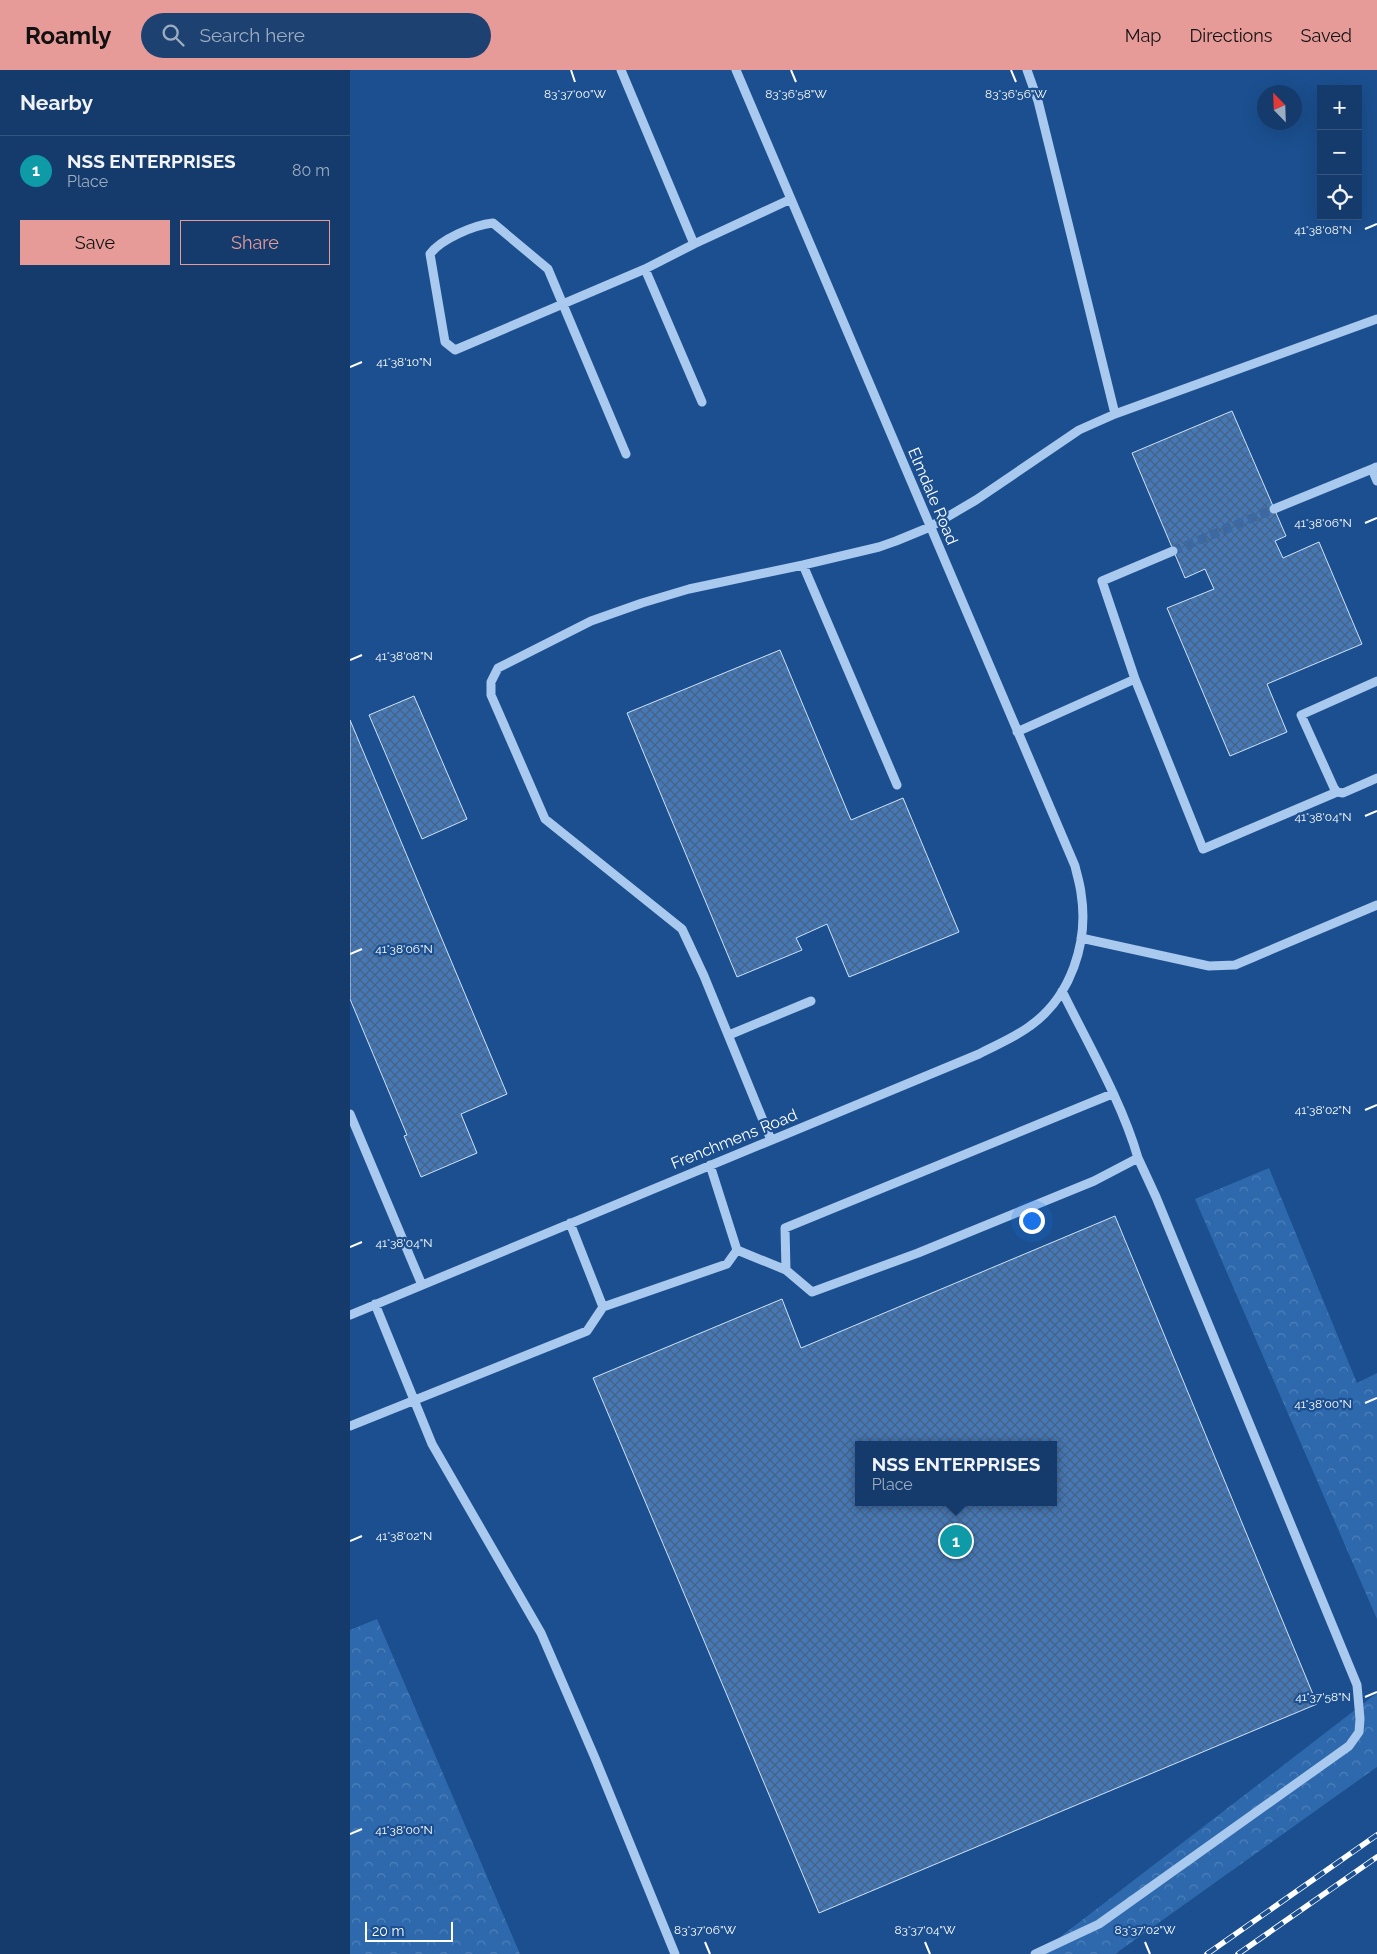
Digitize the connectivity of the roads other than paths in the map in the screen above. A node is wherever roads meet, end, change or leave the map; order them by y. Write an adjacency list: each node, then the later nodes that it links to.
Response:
1 (621, 70): 5 (street)
2 (736, 70): 4 (street, Elmdale Road)
3 (1027, 70): 10 (street)
4 (791, 199): 5 (street); 15 (street, Elmdale Road)
5 (694, 244): 6 (street)
6 (645, 269): 7 (street); 9 (street)
7 (563, 305): 7 (street); 11 (street)
8 (1377, 319): 10 (street)
9 (702, 402)
10 (1116, 414): 15 (street)
11 (626, 454)
12 (1374, 468): 13 (street); 14 (street)
13 (1377, 481)
14 (1274, 509)
15 (930, 527): 17 (street); 20 (street, Elmdale Road)
16 (1173, 551): 18 (street)
17 (803, 565): 22 (street); 28 (street)
18 (1135, 679): 20 (street); 23 (street)
19 (1377, 681): 23 (street)
20 (1017, 732): 25 (street, Elmdale Road)
21 (1377, 778): 23 (street)
22 (897, 784)
23 (1338, 792)
24 (1377, 905): 25 (street)
25 (1081, 938): 26 (street, Frenchmens Road)
26 (1062, 991): 29 (street); 31 (street, Frenchmens Road)
27 (811, 1001): 28 (street)
28 (729, 1035): 31 (street)
29 (1112, 1094): 32 (street); 36 (street)
30 (350, 1114): 37 (street)
31 (771, 1140): 33 (street, Frenchmens Road)
32 (1138, 1158): 36 (street); 44 (street)
33 (710, 1165): 34 (street, Frenchmens Road); 35 (street)
34 (570, 1223): 37 (street, Frenchmens Road); 39 (street)
35 (736, 1250): 36 (street); 39 (street)
36 (786, 1270)
37 (422, 1285): 38 (street, Frenchmens Road)
38 (375, 1304): 40 (street, Frenchmens Road); 41 (street)
39 (603, 1307): 41 (street)
40 (350, 1315)
41 (414, 1400): 42 (street); 43 (street)
42 (350, 1426)
43 (675, 1954)
44 (1035, 1954)

